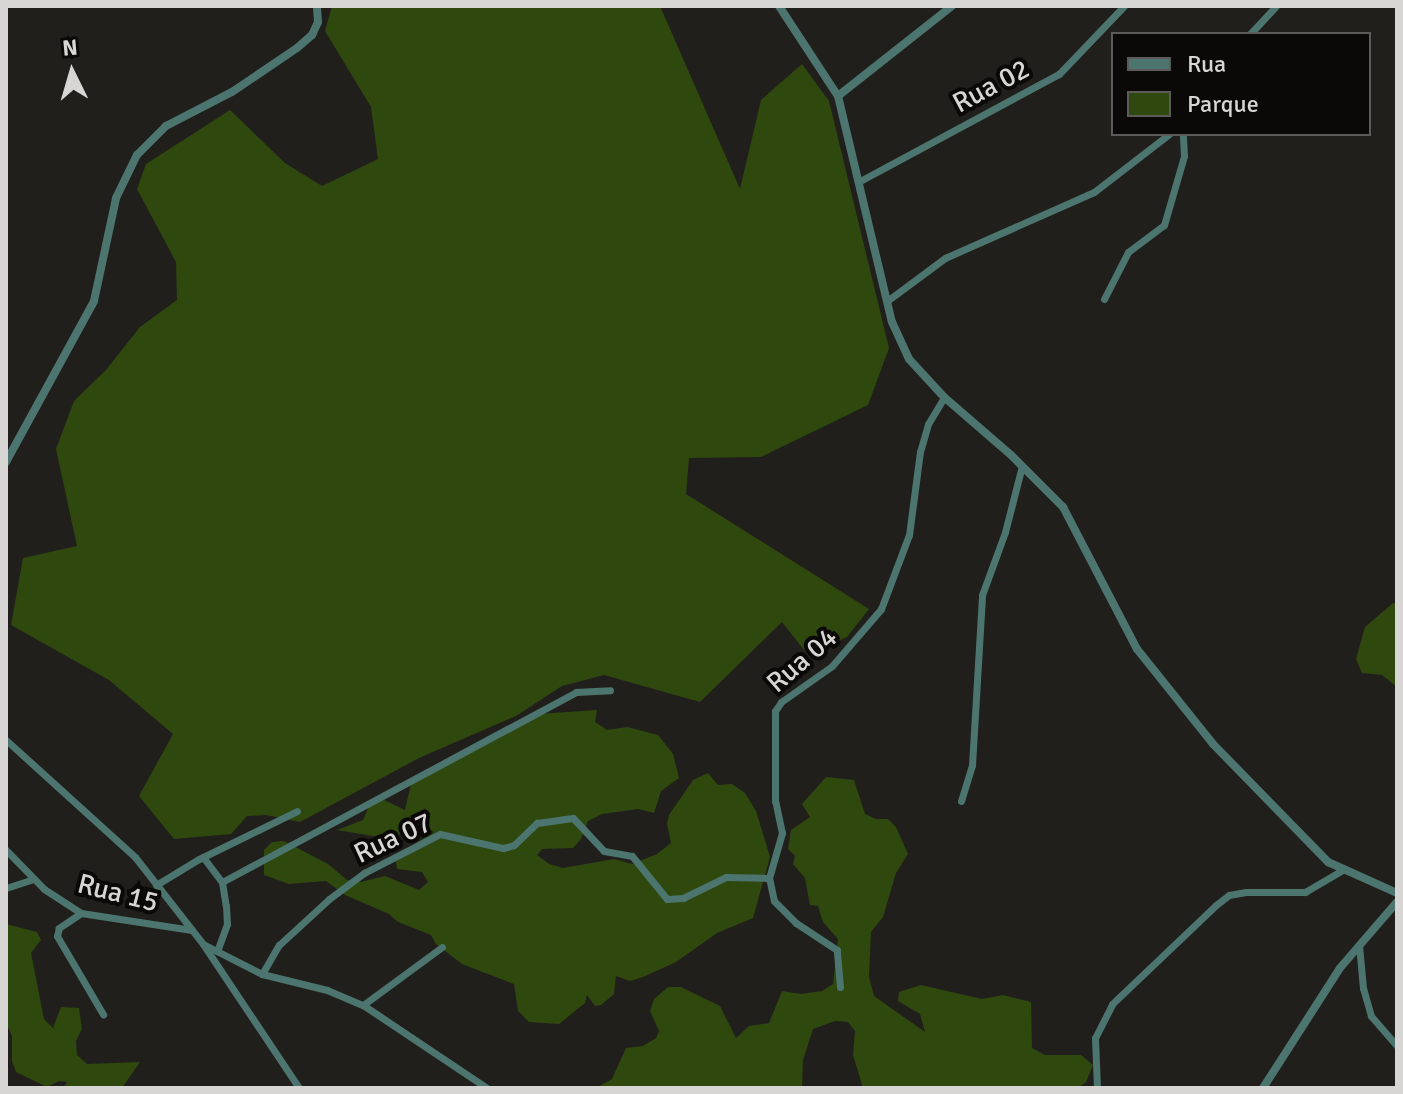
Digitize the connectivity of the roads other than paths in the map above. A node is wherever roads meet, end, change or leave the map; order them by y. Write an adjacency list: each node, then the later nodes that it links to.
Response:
1 (317, 6): 14 (street)
2 (779, 6): 7 (street)
3 (952, 6): 7 (street)
4 (1124, 6): 10 (street, Rua 02)
5 (1276, 6): 6 (street)
6 (1252, 32)
7 (838, 96): 10 (street)
8 (1166, 136): 12 (street)
9 (1183, 136): 11 (street)
10 (860, 181): 12 (street)
11 (1104, 299)
12 (887, 301): 13 (street)
13 (944, 397): 15 (street); 23 (street, Rua 04)
14 (6, 462)
15 (1022, 466): 18 (street); 22 (street)
16 (610, 690): 25 (street)
17 (6, 740): 26 (street)
18 (961, 801)
19 (297, 811): 21 (street)
20 (6, 850): 24 (street, Rua 15)
21 (203, 857): 25 (street); 26 (street)
22 (1341, 871): 28 (street); 43 (street)
23 (769, 878): 36 (street, Rua 07); 37 (street)
24 (34, 879): 27 (street); 30 (street, Rua 15)
25 (222, 882): 35 (street)
26 (156, 885): 31 (street)
27 (6, 888)
28 (1397, 893)
29 (1397, 902): 33 (street)
30 (81, 913): 31 (street, Rua 15); 39 (street)
31 (192, 930): 32 (street)
32 (203, 944): 35 (street); 41 (street)
33 (1359, 945): 40 (street); 44 (street)
34 (442, 947): 38 (street)
35 (217, 951): 36 (street)
36 (262, 974): 38 (street)
37 (840, 987)
38 (363, 1005): 42 (street)
39 (103, 1014)
40 (1397, 1046)
41 (299, 1088)
42 (487, 1088)
43 (1097, 1088)
44 (1263, 1088)

